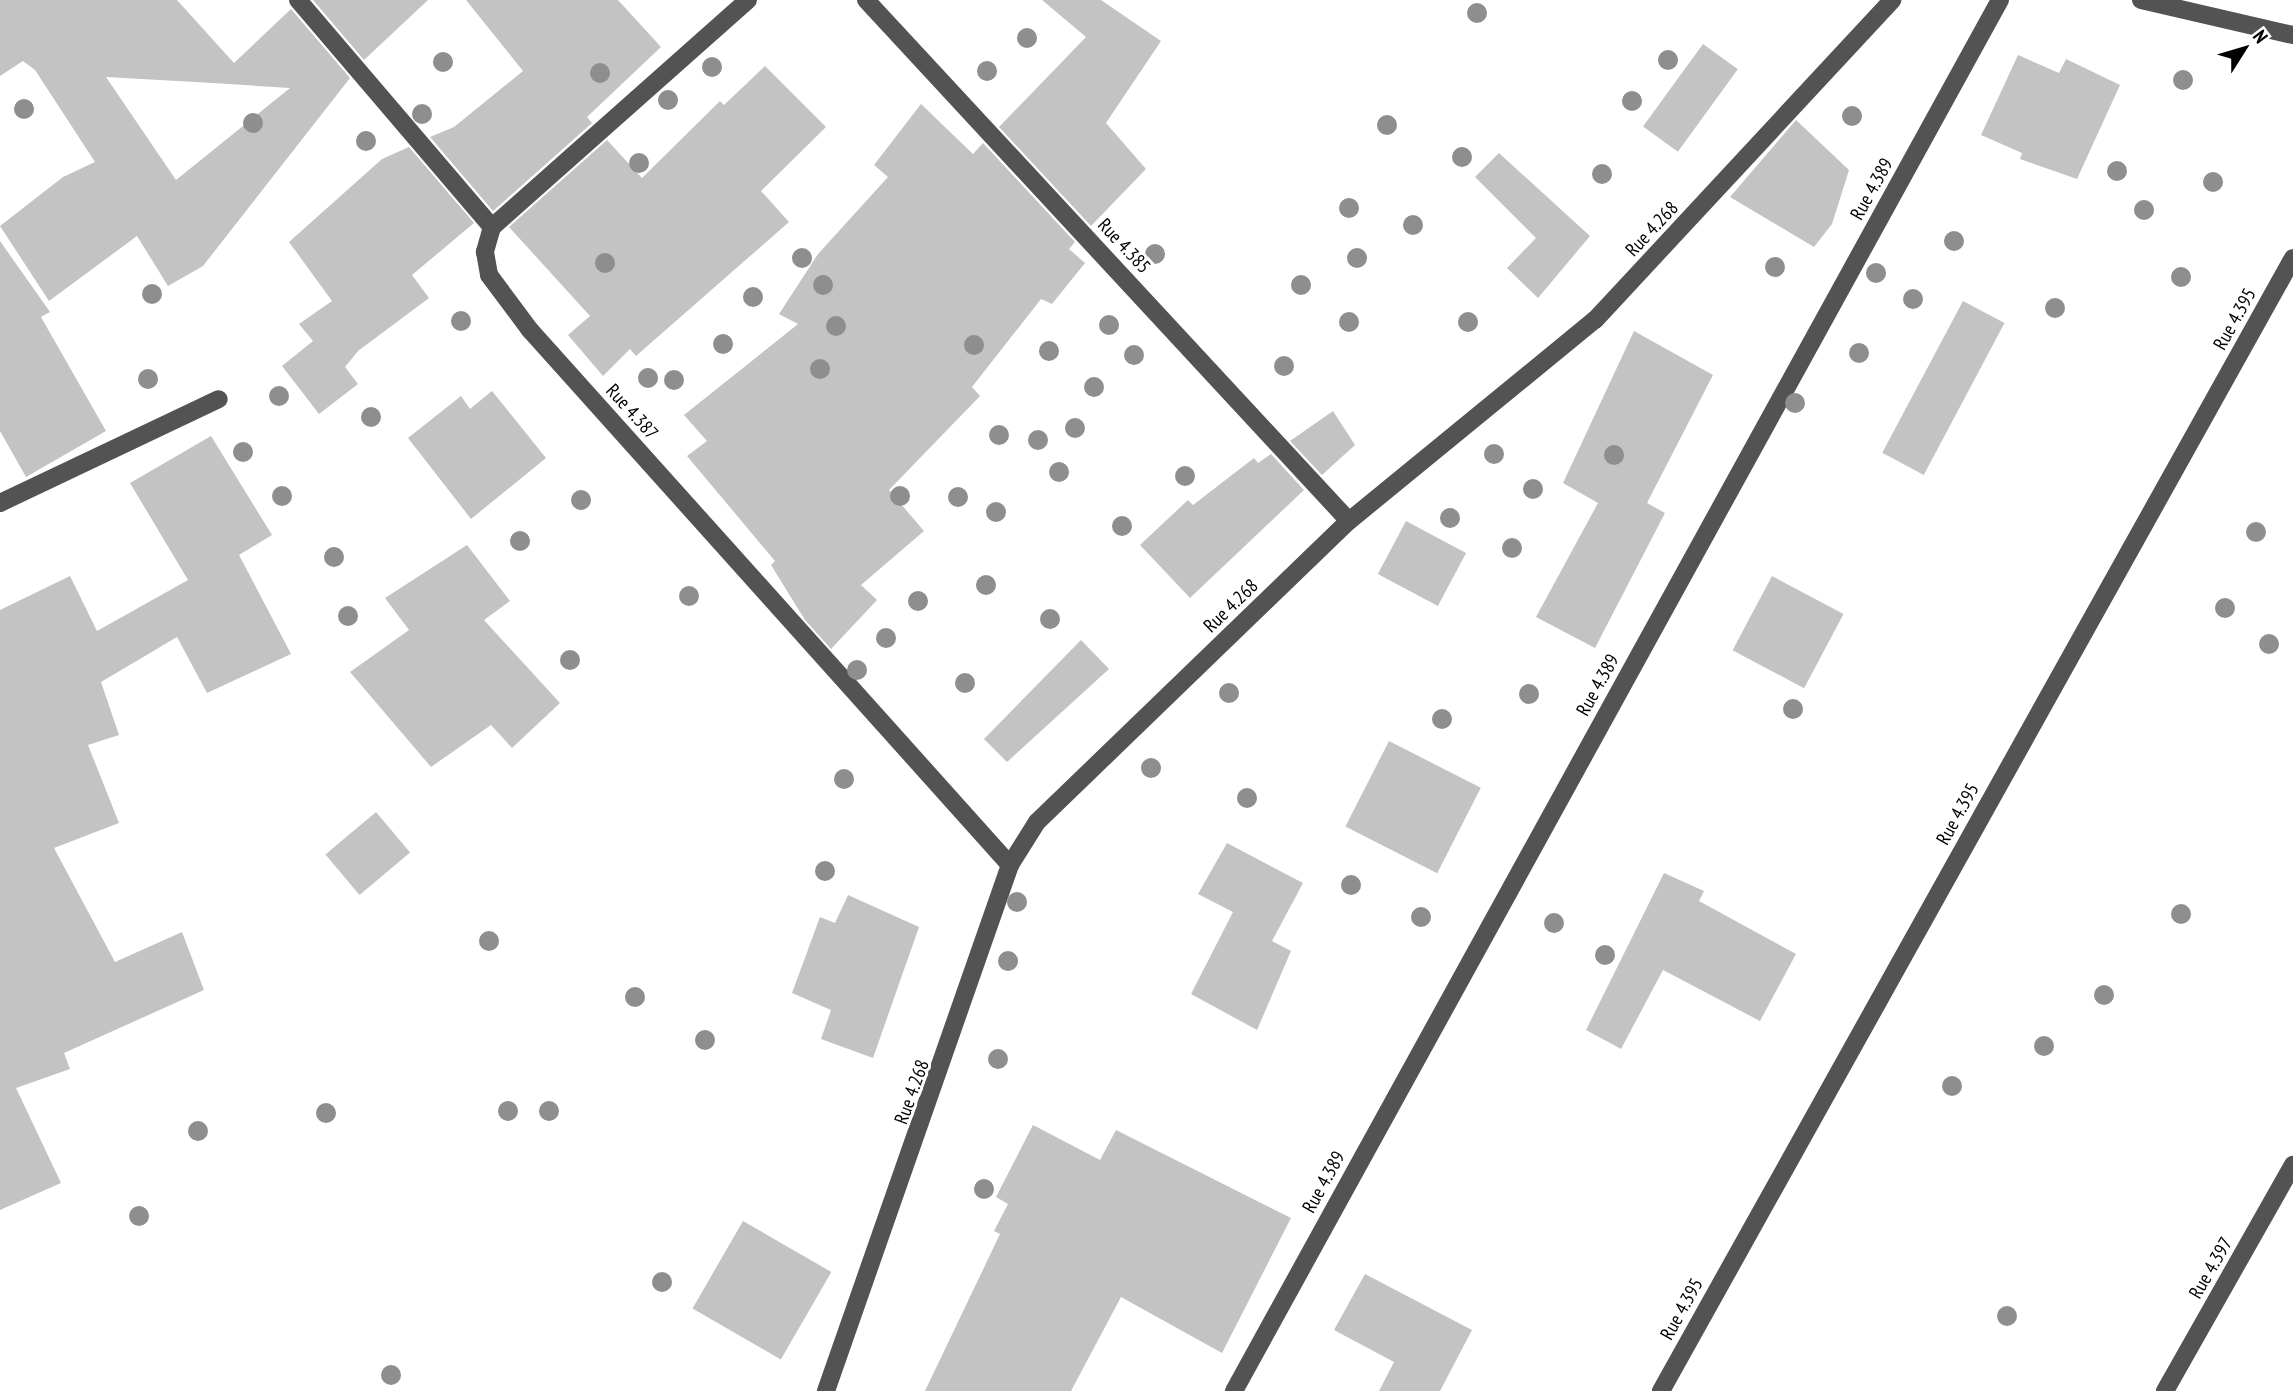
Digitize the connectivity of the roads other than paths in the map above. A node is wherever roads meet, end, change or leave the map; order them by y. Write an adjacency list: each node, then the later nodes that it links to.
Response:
1 (298, 0): 8 (street)
2 (748, 0): 8 (street)
3 (866, 0): 12 (street, Rue 4.385)
4 (1892, 0): 12 (street, Rue 4.268)
5 (2000, 0): 16 (street, Rue 4.389)
6 (2141, 0): 7 (street)
7 (2293, 35)
8 (492, 227): 13 (street, Rue 4.387)
9 (2293, 258): 17 (street, Rue 4.395)
10 (219, 399): 11 (street)
11 (0, 503)
12 (1349, 522): 13 (street, Rue 4.268)
13 (1010, 865): 15 (street, Rue 4.268)
14 (2293, 1165): 18 (street, Rue 4.397)
15 (825, 1391)
16 (1234, 1391)
17 (1661, 1391)
18 (2165, 1391)

